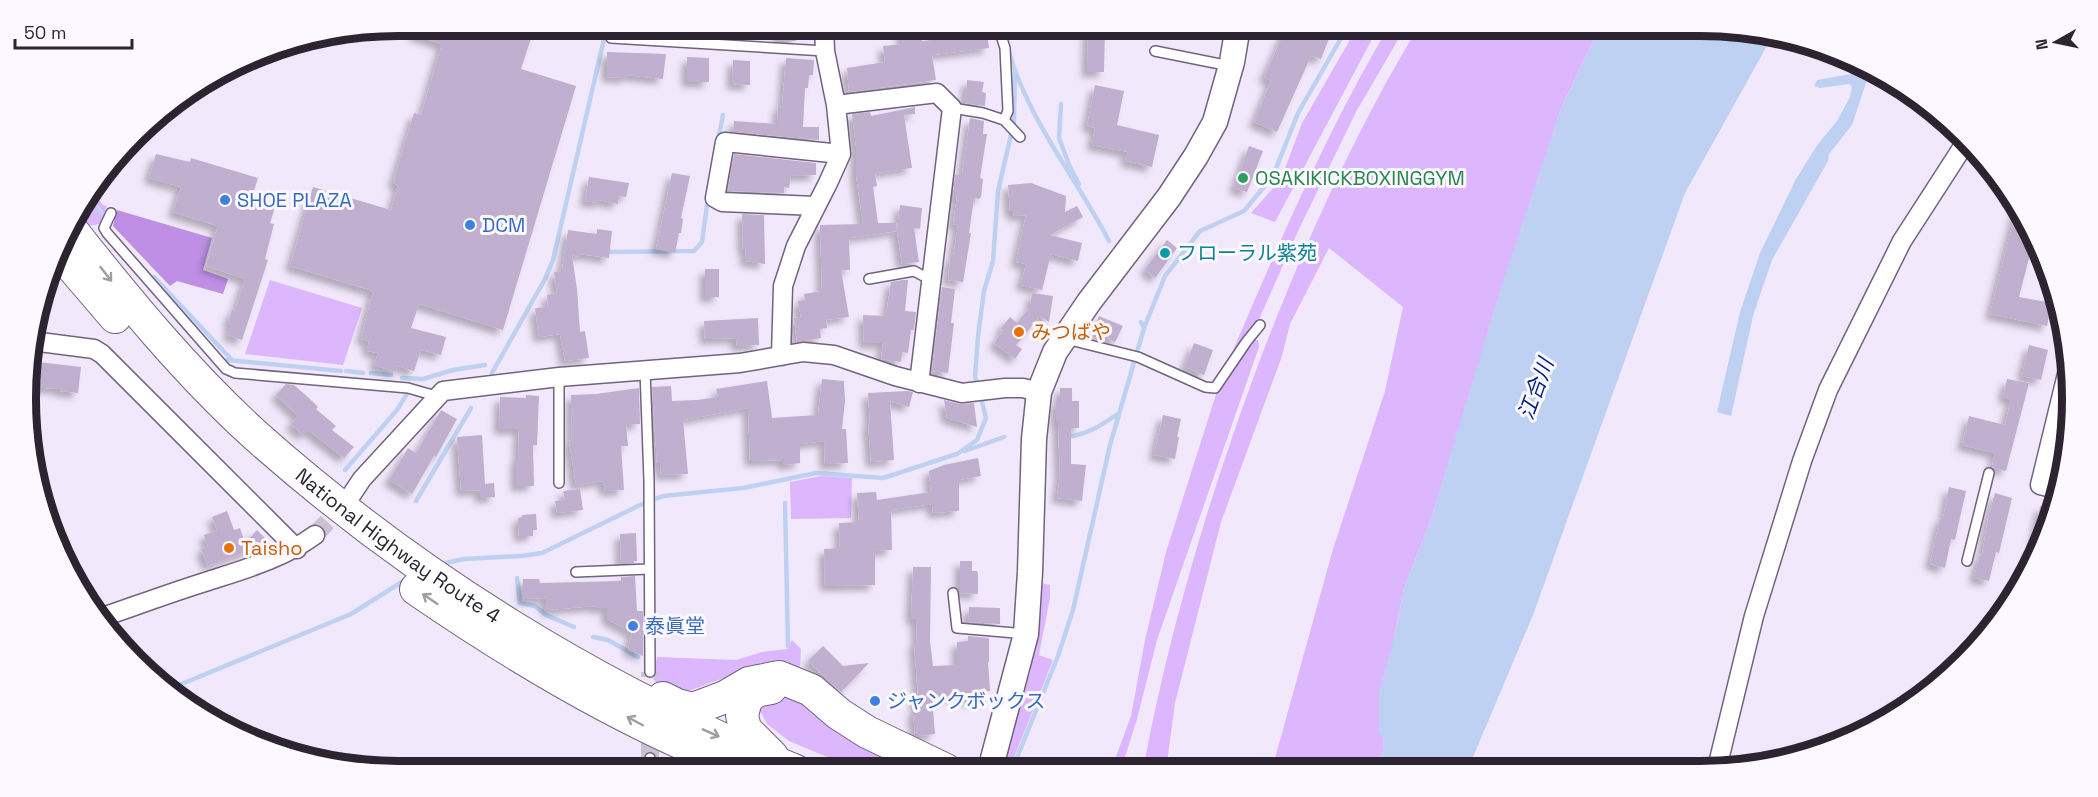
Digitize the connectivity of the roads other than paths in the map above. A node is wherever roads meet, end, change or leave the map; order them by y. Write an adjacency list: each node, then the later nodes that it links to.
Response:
1 (824, 36): 5 (street)
2 (1001, 36): 10 (lane)
3 (1236, 36): 7 (street)
4 (611, 38): 5 (lane)
5 (825, 51): 8 (street)
6 (1155, 51): 7 (lane)
7 (1230, 66): 21 (street)
8 (836, 105): 9 (street); 13 (street)
9 (952, 108): 10 (lane); 19 (street)
10 (1006, 122): 11 (lane)
11 (1020, 137)
12 (1962, 148): 48 (street)
13 (841, 154): 14 (street); 14 (street)
14 (816, 206): 23 (street)
15 (111, 213): 29 (lane)
16 (75, 234): 37 (highway, National Highway Route 4, one-way to 37)
17 (65, 258): 37 (highway, National Highway Route 4)
18 (869, 279): 19 (lane)
19 (931, 280): 26 (street)
20 (1260, 326): 21 (lane)
21 (1064, 339): 27 (street)
22 (41, 342): 35 (street)
23 (781, 356): 24 (street); 26 (street)
24 (645, 370): 25 (street); 38 (lane)
25 (559, 377): 29 (street); 31 (lane)
26 (919, 383): 27 (street)
27 (1039, 392): 43 (street)
28 (2062, 395): 32 (street)
29 (436, 396): 33 (street)
30 (1989, 473): 36 (lane)
31 (560, 483)
32 (2051, 488)
33 (350, 497)
34 (315, 535): 35 (street)
35 (297, 549): 41 (street)
36 (1967, 561)
37 (396, 562): 42 (highway, National Highway Route 4)
38 (649, 569): 39 (lane); 45 (lane)
39 (576, 572)
40 (953, 593): 43 (lane)
41 (108, 615)
42 (484, 621): 44 (highway, National Highway Route 4); 47 (highway, National Highway Route 4, one-way to 42)
43 (1026, 634): 55 (street)
44 (558, 654): 46 (highway); 52 (highway, National Highway Route 4, one-way to 52)
45 (650, 672)
46 (810, 690): 53 (highway); 54 (highway)
47 (657, 747): 49 (lane); 50 (highway); 51 (highway, National Highway Route 4)
48 (1719, 760)
49 (653, 761)
50 (677, 761)
51 (709, 761)
52 (772, 761)
53 (780, 761)
54 (927, 761)
55 (992, 761)

